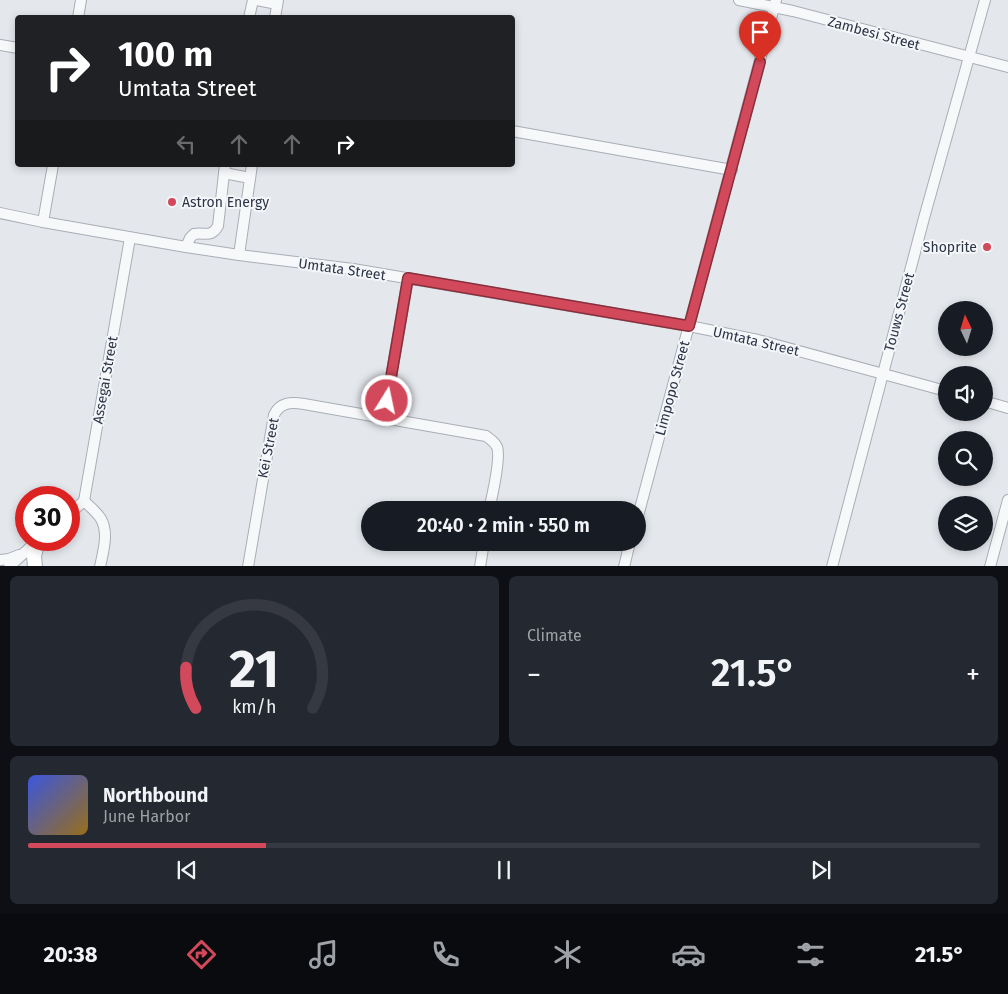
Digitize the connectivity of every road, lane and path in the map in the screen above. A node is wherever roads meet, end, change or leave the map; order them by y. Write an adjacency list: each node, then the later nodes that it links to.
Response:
1 (81, 0): 7 (street)
2 (255, 0): 5 (street); 8 (street)
3 (739, 0): 6 (street, Zambesi Street)
4 (985, 0): 12 (street, Touws Street)
5 (277, 2): 9 (street)
6 (775, 4): 12 (street, Zambesi Street); 18 (street, Limpopo Street)
7 (78, 15)
8 (250, 15)
9 (275, 15)
10 (0, 46): 11 (street)
11 (15, 48)
12 (968, 57): 13 (street, Zambesi Street); 27 (street, Touws Street)
13 (1008, 67)
14 (515, 133): 18 (street)
15 (53, 167): 21 (street)
16 (252, 167): 19 (street)
17 (224, 169): 19 (street); 23 (street)
18 (732, 170): 26 (street, Limpopo Street)
19 (250, 178): 24 (street)
20 (0, 213): 21 (street, Umtata Street)
21 (43, 222): 22 (street, Umtata Street)
22 (130, 238): 23 (street, Umtata Street); 33 (street, Assegai Street)
23 (186, 247): 24 (street, Umtata Street)
24 (239, 255): 25 (street, Umtata Street)
25 (408, 278): 26 (street, Umtata Street); 31 (street)
26 (689, 326): 27 (street, Umtata Street); 35 (street, Limpopo Street)
27 (883, 374): 28 (street, Umtata Street); 48 (street, Touws Street)
28 (938, 389)
29 (993, 404): 30 (street)
30 (1008, 408)
31 (384, 418): 34 (street, Kei Street); 45 (street, Kei Street)
32 (1008, 500): 49 (street)
33 (84, 501): 36 (street); 44 (street)
34 (491, 501)
35 (642, 501)
36 (80, 504)
37 (26, 551): 41 (street); 42 (street)
38 (35, 551): 43 (main road)
39 (482, 551): 46 (street)
40 (628, 551): 47 (street)
41 (0, 560)
42 (9, 566)
43 (35, 566)
44 (100, 566)
45 (248, 566)
46 (480, 566)
47 (624, 566)
48 (832, 566)
49 (990, 566)

